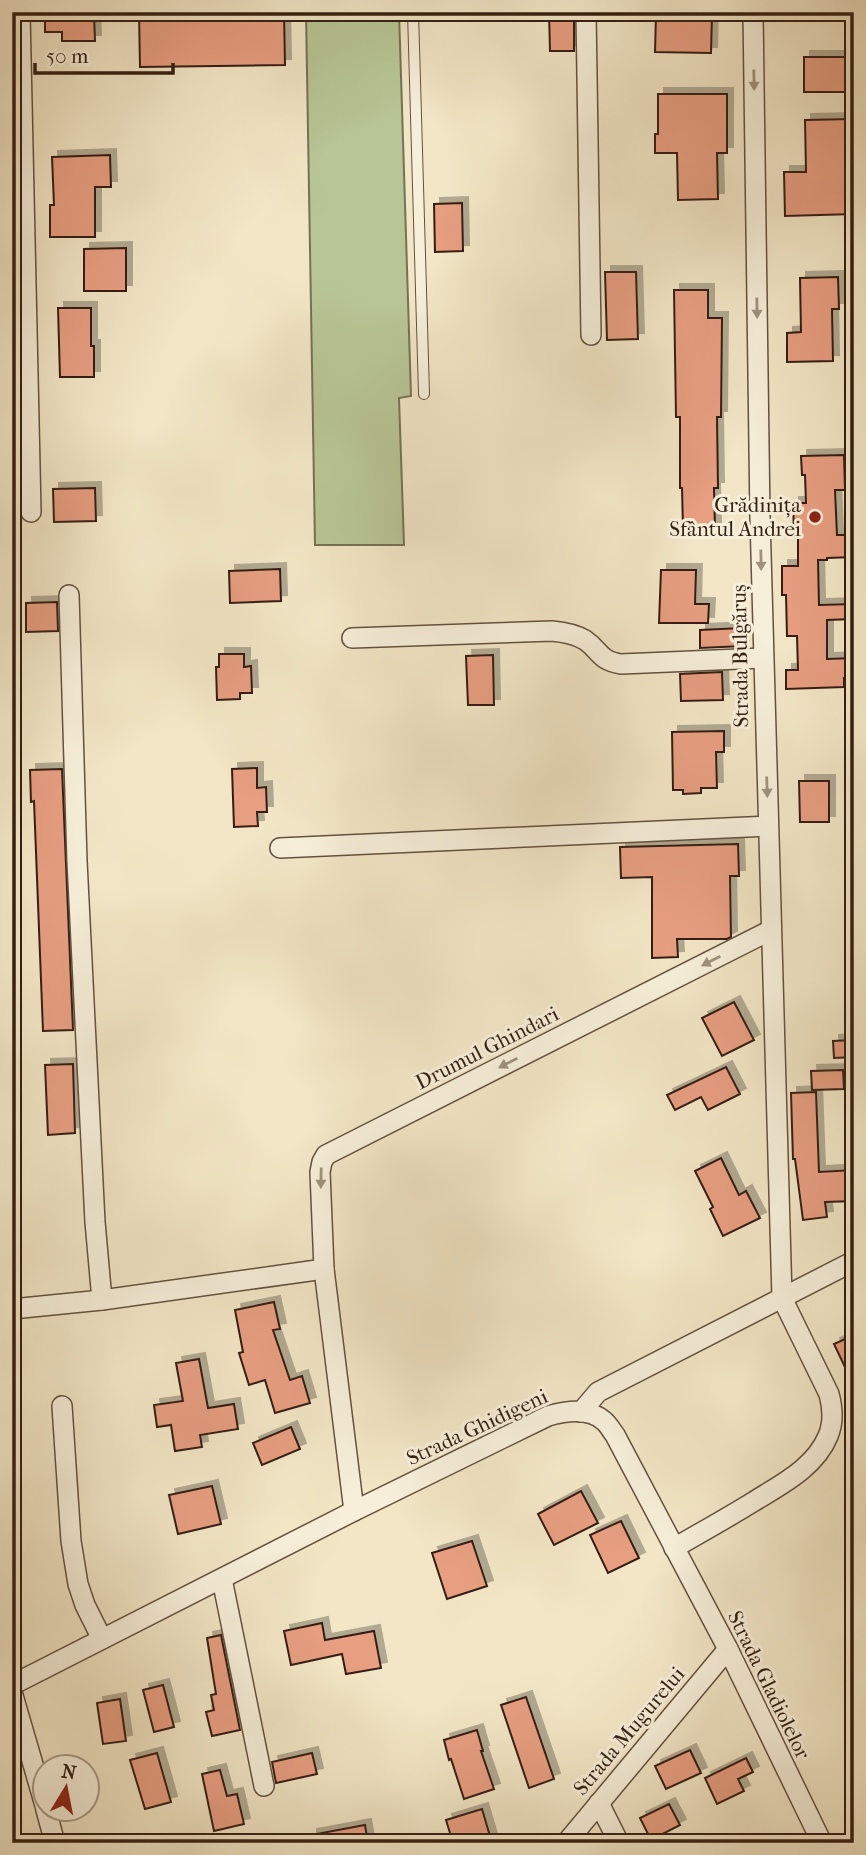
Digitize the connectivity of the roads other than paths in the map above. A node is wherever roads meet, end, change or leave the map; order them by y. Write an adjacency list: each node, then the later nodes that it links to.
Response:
1 (20, 12): 7 (street)
2 (413, 12): 6 (lane)
3 (586, 12): 5 (street)
4 (753, 12): 10 (street, Strada Bulgăruș, one-way to 10)
5 (591, 335)
6 (424, 394)
7 (31, 512)
8 (69, 594): 17 (street)
9 (352, 638): 10 (street)
10 (763, 657): 11 (street, Strada Bulgăruș, one-way to 11)
11 (768, 826): 12 (street); 13 (street, Strada Bulgăruș)
12 (280, 848)
13 (771, 930): 15 (street, Drumul Ghindari, one-way to 15); 16 (street, Strada Bulgăruș)
14 (854, 1261): 16 (street)
15 (324, 1269): 17 (street); 21 (street, Drumul Ghindari)
16 (782, 1298): 20 (street); 22 (street)
17 (102, 1300): 18 (street)
18 (12, 1309)
19 (62, 1406): 24 (street)
20 (581, 1412): 21 (street, Strada Ghidigeni); 22 (street, Strada Ghidigeni)
21 (354, 1511): 23 (street, Strada Ghidigeni)
22 (674, 1548): 25 (street, Strada Gladiolelor)
23 (222, 1579): 24 (street, Strada Ghidigeni); 29 (street)
24 (102, 1639): 26 (street, Strada Ghidigeni)
25 (728, 1649): 30 (street, Strada Mugurelui); 35 (street, Strada Gladiolelor)
26 (12, 1685)
27 (12, 1692): 28 (street)
28 (32, 1761)
29 (264, 1786)
30 (599, 1803): 33 (street, Strada Mugurelui); 34 (street)
31 (50, 1824): 32 (street)
32 (55, 1843)
33 (566, 1843)
34 (619, 1843)
35 (822, 1843)

